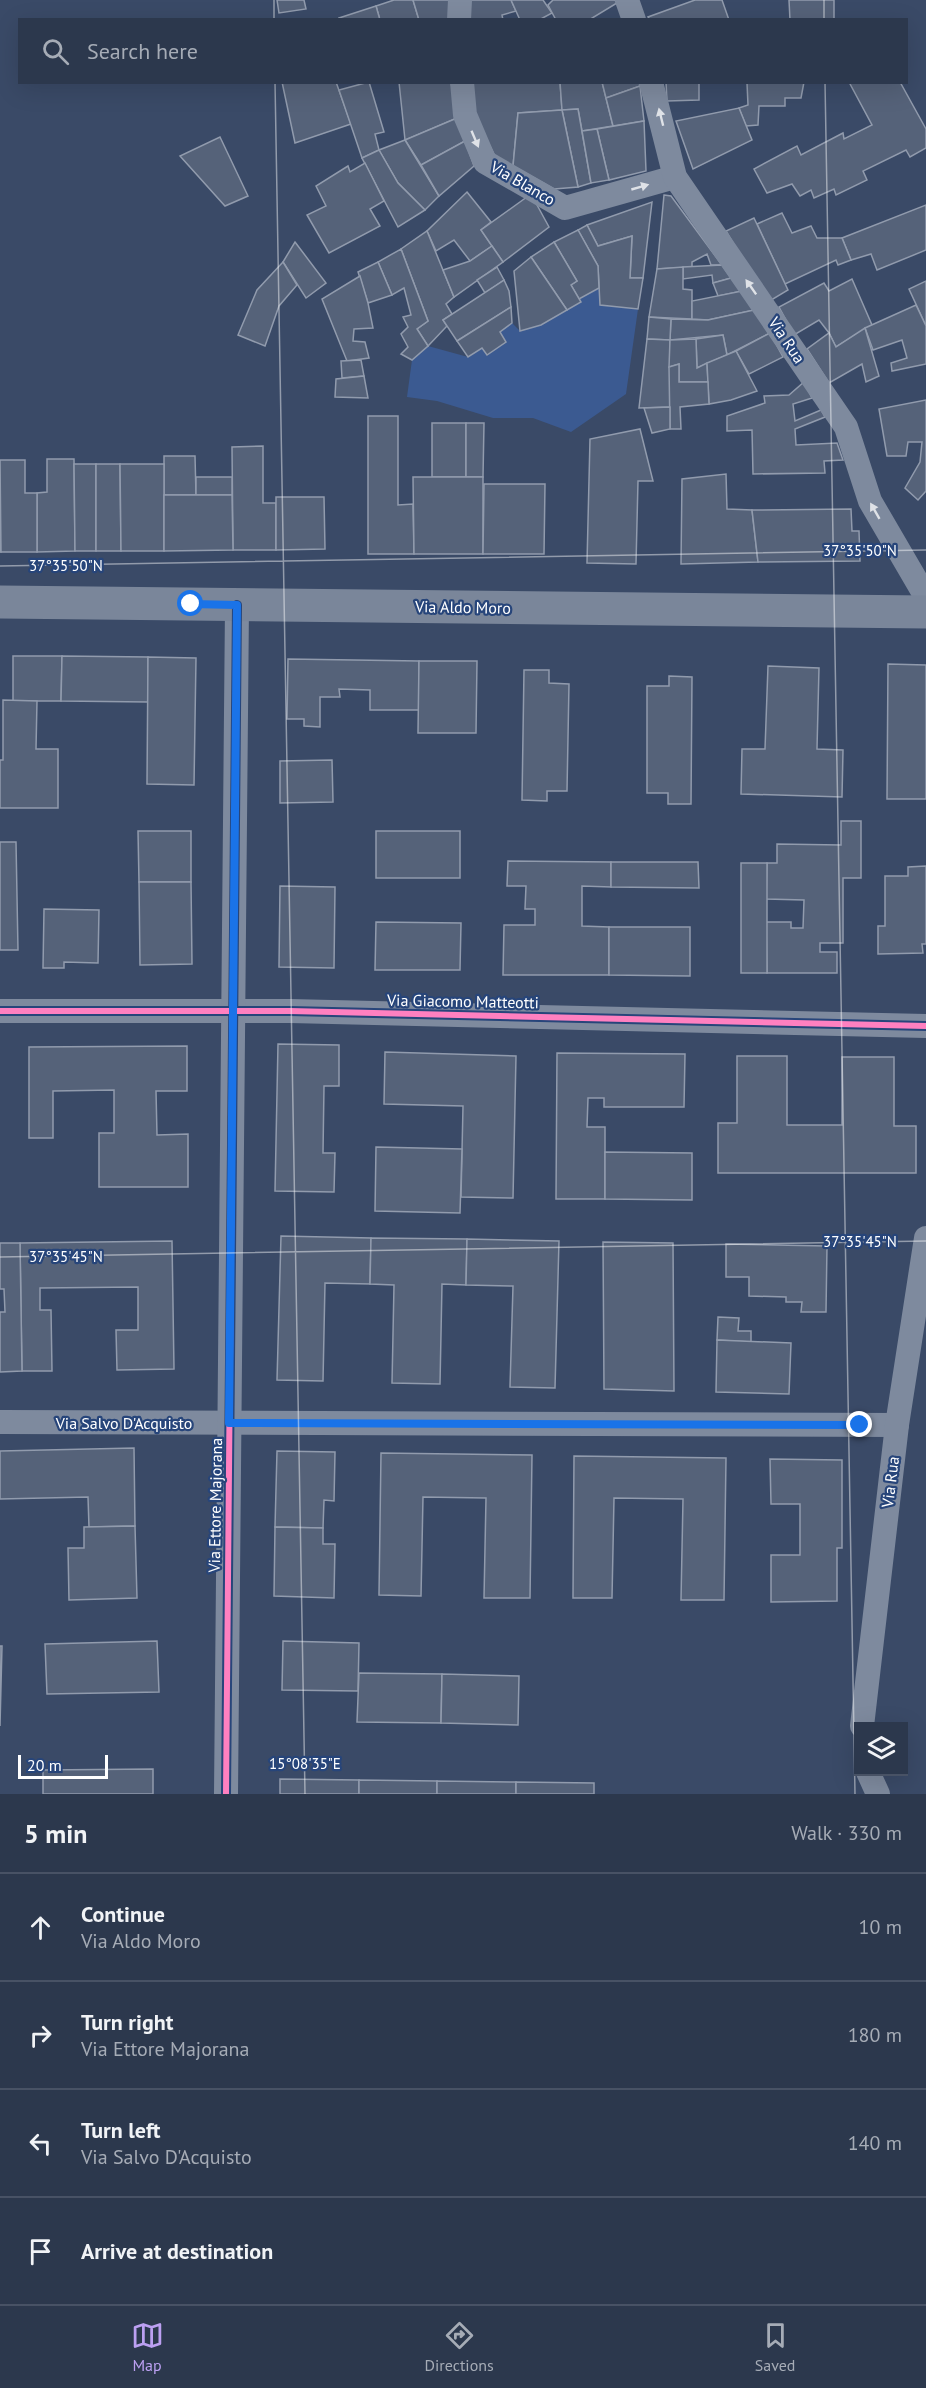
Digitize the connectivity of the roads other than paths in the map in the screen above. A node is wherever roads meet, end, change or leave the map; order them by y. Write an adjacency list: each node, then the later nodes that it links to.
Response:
1 (460, 0): 3 (street)
2 (627, 0): 4 (street)
3 (459, 18)
4 (633, 18)
5 (462, 84): 7 (street, Via Blanco, one-way to 7)
6 (652, 84): 7 (street, Via Rua, one-way to 6)
7 (675, 177): 8 (street, Via Rua, one-way to 7)
8 (926, 597)
9 (0, 602): 10 (street, Via Aldo Moro)
10 (237, 605): 11 (street, Via Aldo Moro); 12 (street, Via Ettore Majorana)
11 (926, 612)
12 (233, 1010): 13 (street, Via Giacomo Matteotti); 14 (street, Via Giacomo Matteotti); 17 (street, Via Ettore Majorana)
13 (0, 1011)
14 (926, 1026)
15 (926, 1238): 18 (street, Via Rua)
16 (0, 1422): 17 (street, Via Salvo D'Acquisto)
17 (229, 1423): 18 (street, Via Salvo D'Acquisto); 21 (street, Via Ettore Majorana)
18 (897, 1425): 19 (street, Via Rua)
19 (862, 1722)
20 (870, 1776): 22 (street)
21 (226, 1794)
22 (878, 1794)

